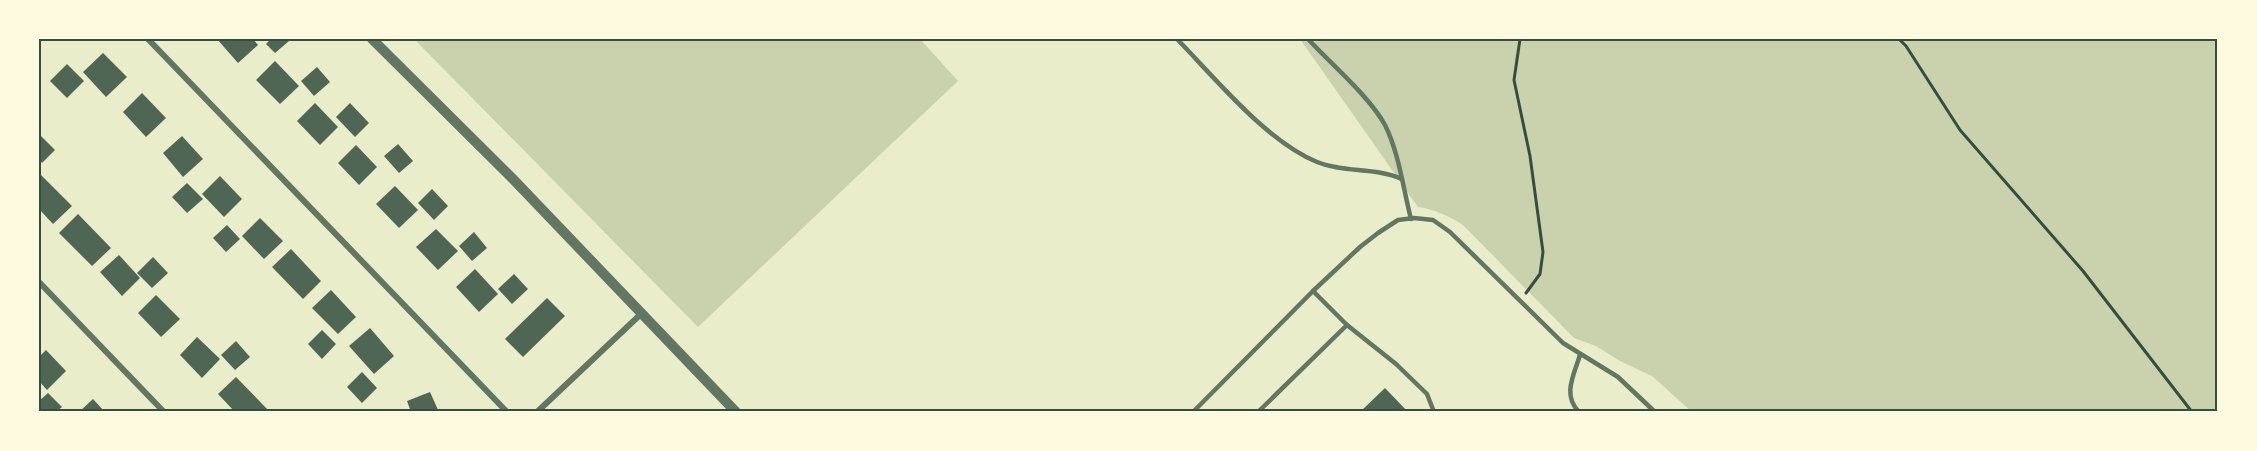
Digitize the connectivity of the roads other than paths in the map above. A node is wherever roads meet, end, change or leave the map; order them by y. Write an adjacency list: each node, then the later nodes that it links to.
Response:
1 (148, 39): 14 (street)
2 (372, 39): 9 (street)
3 (1177, 39): 5 (lane)
4 (1308, 39): 5 (lane)
5 (1401, 179): 6 (lane)
6 (1411, 219): 8 (lane); 11 (lane)
7 (39, 282): 13 (street)
8 (1313, 291): 10 (lane); 12 (lane)
9 (642, 313): 15 (street); 16 (street)
10 (1347, 325): 19 (lane); 20 (lane)
11 (1580, 356): 21 (lane); 22 (lane)
12 (1200, 406): 17 (lane); 18 (lane)
13 (164, 412)
14 (507, 412)
15 (537, 412)
16 (736, 412)
17 (1193, 412)
18 (1205, 412)
19 (1258, 412)
20 (1434, 412)
21 (1579, 412)
22 (1654, 412)

